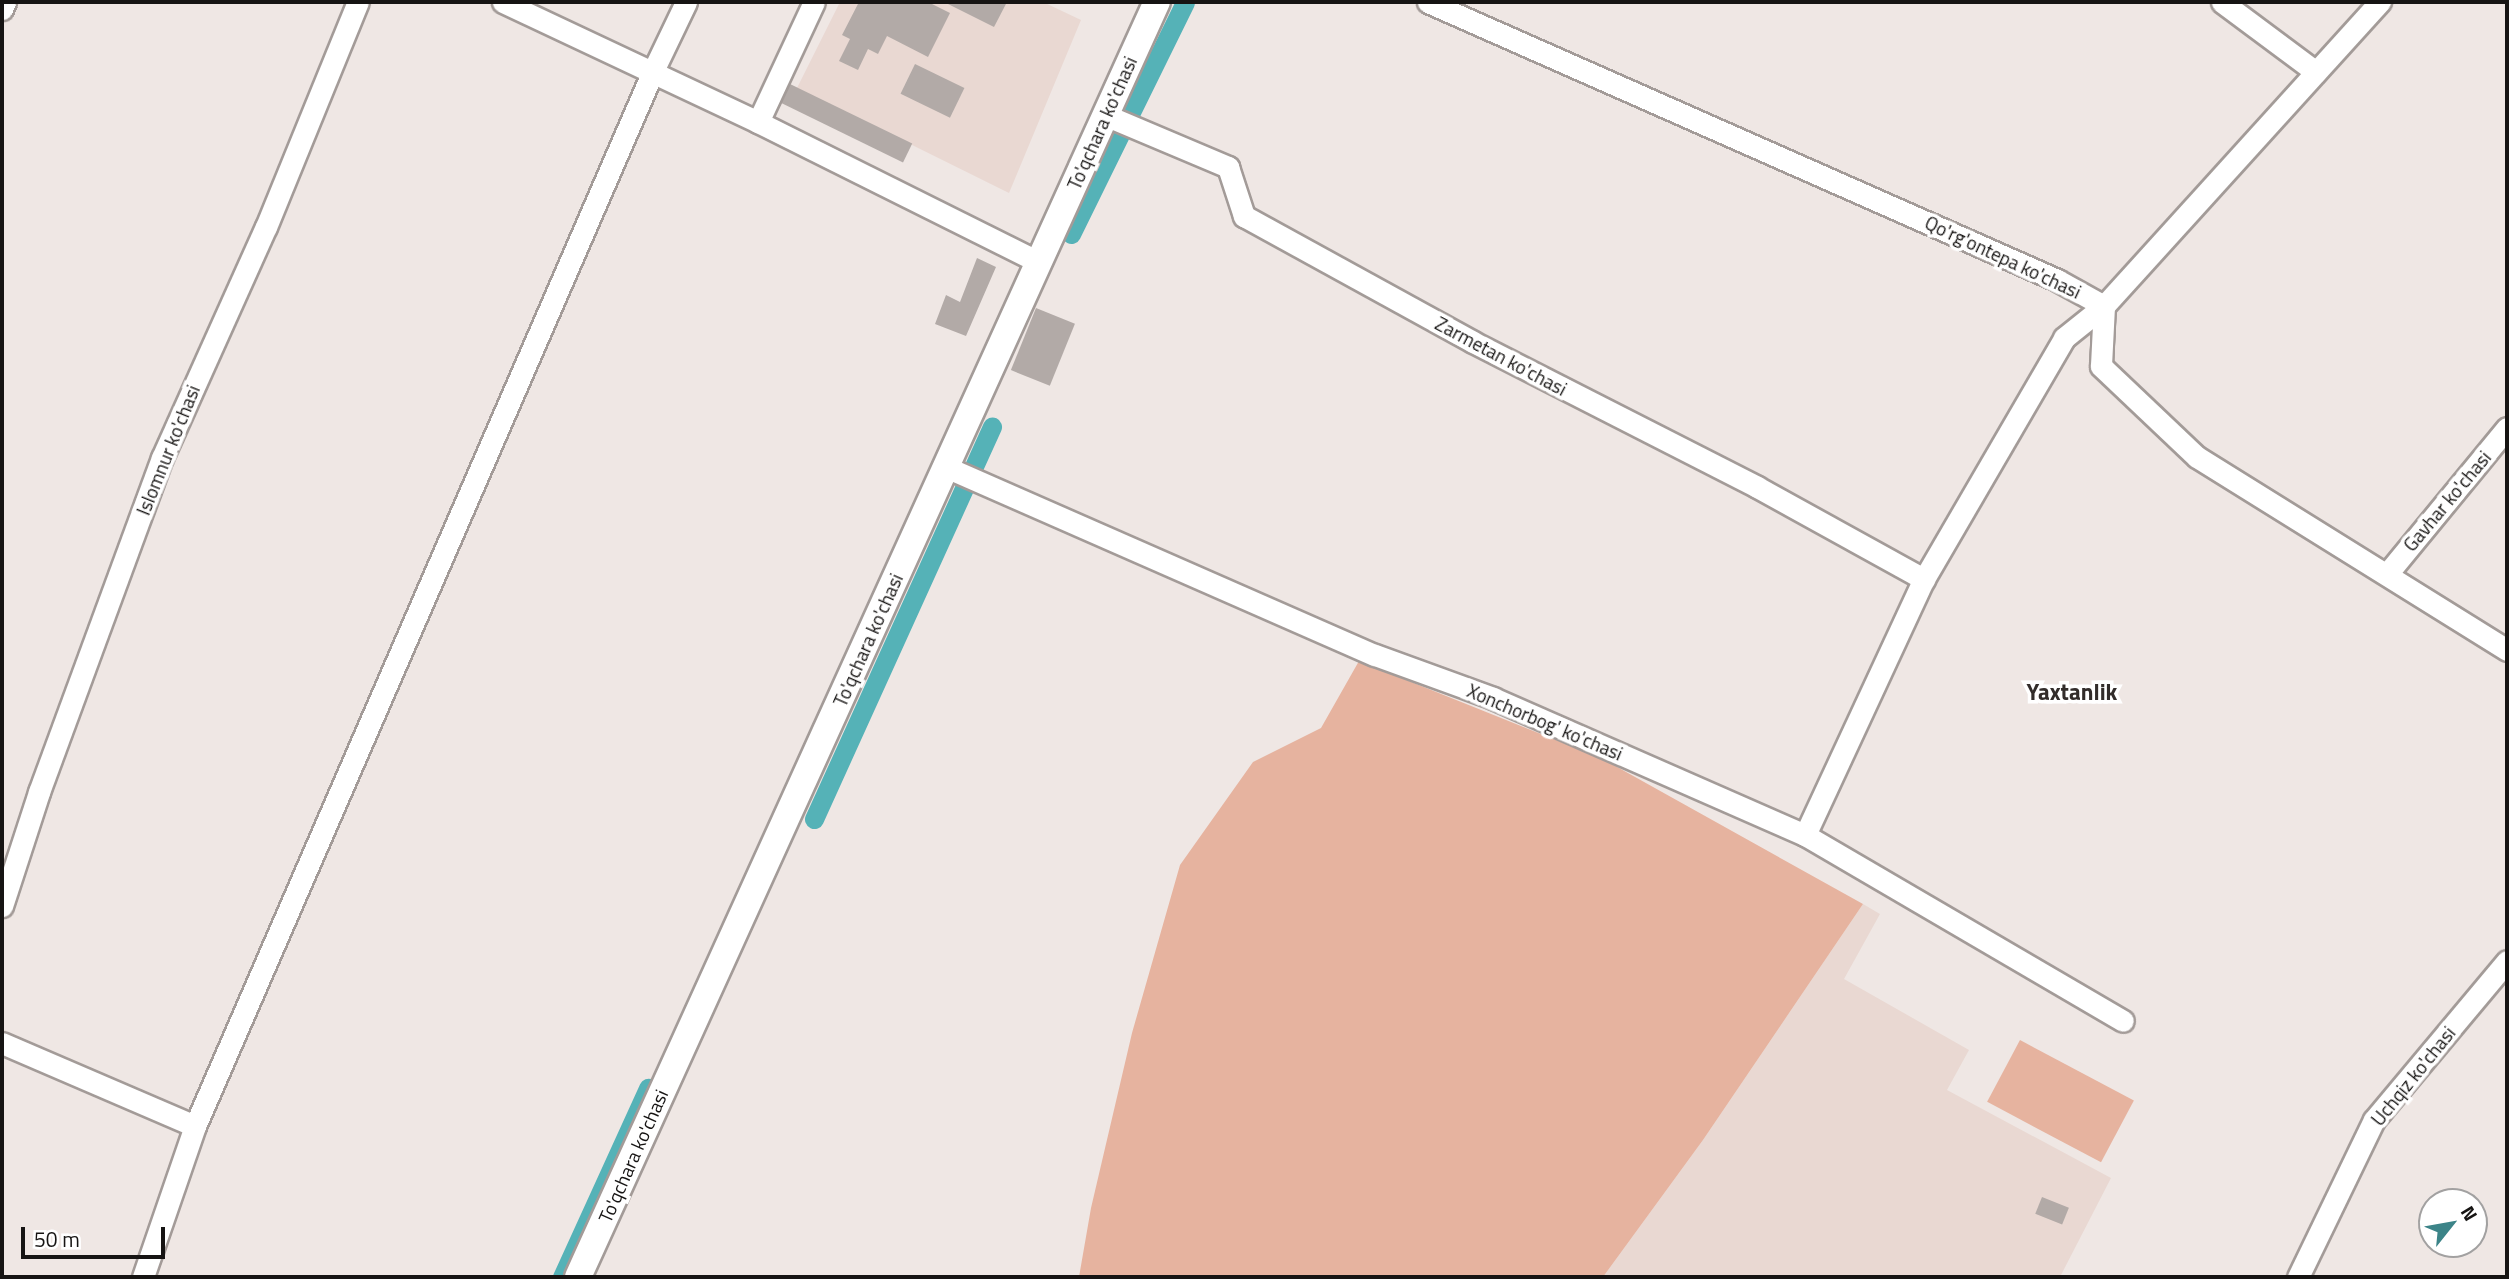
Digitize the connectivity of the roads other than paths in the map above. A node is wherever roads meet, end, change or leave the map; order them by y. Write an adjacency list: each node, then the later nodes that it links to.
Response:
1 (5, 2): 10 (street)
2 (358, 2): 23 (street, Islomnur ko'chasi)
3 (503, 2): 11 (street)
4 (687, 2): 11 (street)
5 (814, 2): 14 (street)
6 (1157, 2): 13 (street, To'qchara ko'chasi)
7 (1428, 2): 16 (street, Qo'rg'ontepa ko'chasi)
8 (2222, 2): 12 (street)
9 (2380, 2): 12 (street)
10 (2, 9)
11 (653, 71): 14 (street); 27 (street)
12 (2316, 72): 16 (street)
13 (1105, 115): 15 (street, To'qchara ko'chasi); 20 (street, Zarmetan ko'chasi)
14 (758, 122): 15 (street)
15 (1039, 262): 18 (street, To'qchara ko'chasi)
16 (2104, 306): 19 (street, Qo'rg'ontepa ko'chasi); 20 (street)
17 (2507, 428): 19 (street, Gavhar ko'chasi)
18 (946, 467): 22 (street, Xonchorbog' ko'chasi); 29 (street, To'qchara ko'chasi)
19 (2387, 574): 21 (street, Qo'rg'ontepa ko'chasi)
20 (1924, 579): 22 (street)
21 (2507, 650)
22 (1805, 835): 25 (street, Xonchorbog' ko'chasi)
23 (2, 906)
24 (2507, 961): 30 (street, Uchqiz ko'chasi)
25 (2123, 1021)
26 (2, 1043): 27 (street)
27 (195, 1126): 28 (street)
28 (143, 1277)
29 (578, 1277)
30 (2298, 1277)

